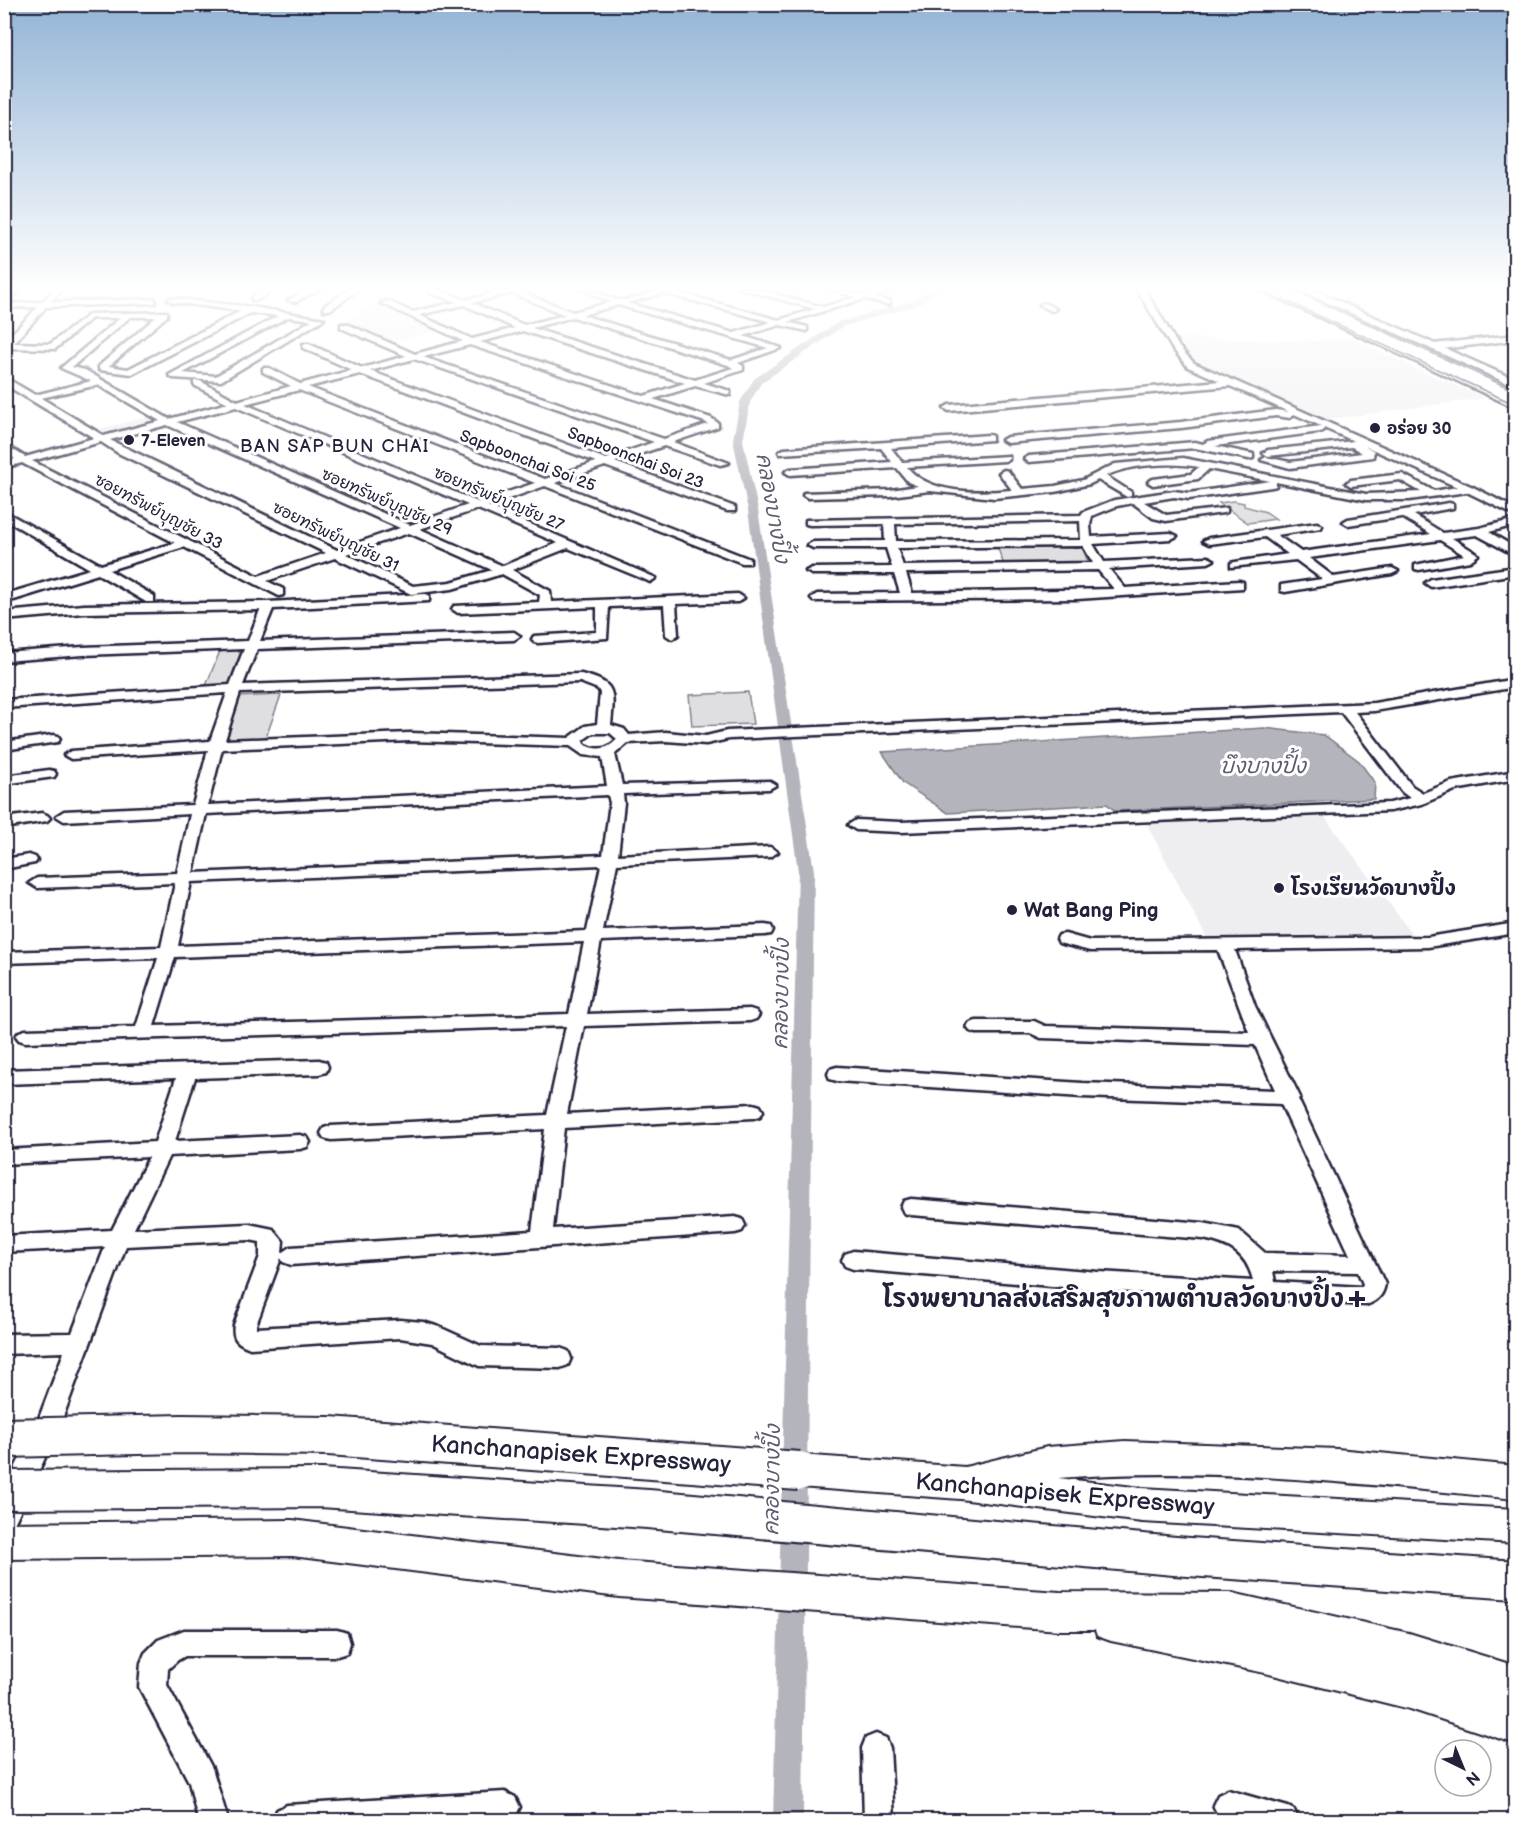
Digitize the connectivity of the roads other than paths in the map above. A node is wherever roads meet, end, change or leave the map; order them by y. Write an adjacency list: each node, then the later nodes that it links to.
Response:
1 (84, 373): 17 (street, ซอยทรัพย์บุญชัย 29)
2 (176, 373): 3 (street)
3 (228, 373)
4 (272, 373): 22 (street, Sapboonchai Soi 25)
5 (353, 373): 22 (street)
6 (367, 373): 51 (street, Sapboonchai Soi 23)
7 (462, 373): 39 (street)
8 (566, 373): 29 (street)
9 (663, 373): 19 (street)
10 (724, 373): 19 (street)
11 (1210, 373): 20 (street)
12 (1447, 373): 31 (main road)
13 (1463, 373): 28 (main road, bridge)
14 (1475, 373): 23 (main road)
15 (1492, 373): 21 (main road)
16 (4, 380): 27 (street, ซอยทรัพย์บุญชัย 31)
17 (98, 382): 27 (street); 33 (street, ซอยทรัพย์บุญชัย 29)
18 (197, 383): 30 (street, ซอยทรัพย์บุญชัย 27)
19 (694, 383): 25 (street); 29 (street)
20 (1231, 383): 24 (street); 32 (street)
21 (1515, 384)
22 (300, 387): 30 (street); 64 (street, Sapboonchai Soi 25)
23 (1515, 391)
24 (1250, 392): 26 (street); 40 (street)
25 (727, 393)
26 (1226, 394)
27 (32, 398): 37 (street, ซอยทรัพย์บุญชัย 31)
28 (1515, 398)
29 (644, 399): 39 (street)
30 (237, 404): 33 (street); 74 (street, ซอยทรัพย์บุญชัย 27)
31 (1515, 405)
32 (950, 408)
33 (168, 422): 37 (street); 88 (street, ซอยทรัพย์บุญชัย 29)
34 (1181, 425): 35 (street); 41 (street); 41 (street)
35 (1061, 436): 38 (street); 46 (street)
36 (989, 438): 43 (street)
37 (99, 440): 50 (street); 100 (street, ซอยทรัพย์บุญชัย 31)
38 (1007, 440)
39 (663, 443): 51 (street); 52 (street)
40 (1359, 443): 47 (street); 47 (street); 66 (street)
41 (1207, 444): 42 (street)
42 (1195, 445): 46 (street); 47 (street)
43 (884, 446): 45 (street); 54 (street)
44 (4, 447): 50 (street, ซอยทรัพย์บุญชัย 33)
45 (784, 452)
46 (1080, 455): 49 (street)
47 (1267, 456)
48 (1005, 458): 54 (street)
49 (1029, 459)
50 (23, 460): 53 (street); 95 (street, ซอยทรัพย์บุญชัย 33)
51 (608, 463): 64 (street); 76 (street, Sapboonchai Soi 23)
52 (724, 463)
53 (4, 465)
54 (898, 465): 57 (street); 67 (street)
55 (1207, 466): 59 (street); 62 (street); 63 (street)
56 (1363, 471): 60 (street)
57 (790, 472)
58 (1004, 473): 71 (street)
59 (1099, 476): 71 (street); 73 (street)
60 (1377, 480): 65 (street); 69 (street)
61 (956, 482): 70 (street)
62 (1153, 482)
63 (1285, 482): 69 (street); 73 (street)
64 (547, 483): 74 (street); 103 (street, Sapboonchai Soi 25)
65 (1351, 483)
66 (1456, 483): 68 (street); 69 (street)
67 (930, 488): 70 (street); 72 (street)
68 (1469, 489): 69 (street); 79 (street)
69 (1427, 492)
70 (965, 493): 71 (street)
71 (1020, 493)
72 (808, 495)
73 (1134, 500): 77 (street); 81 (street)
74 (481, 506): 88 (street); 96 (street, ซอยทรัพย์บุญชัย 27)
75 (1449, 506): 78 (street)
76 (731, 509)
77 (1223, 510)
78 (1404, 513): 84 (street); 92 (street)
79 (1515, 513)
80 (4, 514): 107 (street)
81 (1085, 518): 82 (street); 94 (street)
82 (889, 520): 83 (street); 98 (street)
83 (810, 522)
84 (1348, 522)
85 (1515, 522): 89 (street)
86 (1317, 526): 90 (street)
87 (1515, 528): 89 (street)
88 (409, 529): 100 (street); 108 (street, ซอยทรัพย์บุญชัย 29)
89 (1481, 530): 92 (street); 99 (street)
90 (1267, 532): 93 (street); 101 (street)
91 (1171, 536): 94 (street)
92 (1439, 536): 101 (street); 106 (street)
93 (1209, 541)
94 (1087, 542): 98 (street); 105 (street)
95 (186, 543): 107 (street); 115 (street, ซอยทรัพย์บุญชัย 33)
96 (567, 544): 108 (street, ซอยทรัพย์บุญชัย 31); 113 (street, ซอยทรัพย์บุญชัย 27)
97 (813, 545): 98 (street)
98 (891, 545): 109 (street)
99 (1515, 553)
100 (335, 554): 108 (street, ซอยทรัพย์บุญชัย 31); 115 (street)
101 (1298, 556): 104 (street); 114 (street)
102 (1208, 560): 105 (street)
103 (746, 561)
104 (1235, 565)
105 (1102, 567): 109 (street); 120 (street)
106 (1419, 567)
107 (101, 569): 121 (street); 126 (street)
108 (501, 569): 129 (street, ซอยทรัพย์บุญชัย 29)
109 (898, 570): 111 (street); 122 (street)
110 (1515, 570): 116 (street)
111 (812, 571)
112 (1392, 571): 114 (street)
113 (650, 578)
114 (1331, 580): 118 (street)
115 (256, 581): 119 (street, ซอยทรัพย์บุญชัย 33)
116 (1431, 583)
117 (1239, 585): 120 (street)
118 (1285, 588)
119 (279, 592)
120 (1122, 592): 122 (street)
121 (7, 595): 131 (street)
122 (907, 597): 125 (street)
123 (441, 598): 130 (street)
124 (738, 598): 127 (street)
125 (817, 598)
126 (150, 599)
127 (670, 601): 128 (street); 134 (street)
128 (603, 603): 129 (street); 136 (street)
129 (545, 605): 132 (street)
130 (268, 606): 133 (street); 137 (street)
131 (28, 608)
132 (458, 609)
133 (4, 616)
134 (672, 635)
135 (514, 636): 137 (street)
136 (538, 639)
137 (254, 647): 138 (street); 140 (street)
138 (4, 657)
139 (1515, 683): 142 (street)
140 (235, 689): 141 (street); 143 (street); 148 (street)
141 (4, 704)
142 (1345, 708): 145 (street); 156 (street)
143 (604, 728): 145 (street); 146 (street)
144 (53, 739): 147 (street)
145 (624, 739): 149 (street)
146 (575, 742): 148 (street); 149 (street)
147 (4, 746)
148 (216, 746): 150 (street); 157 (street)
149 (607, 752): 155 (street)
150 (71, 756)
151 (48, 774): 153 (street)
152 (1515, 775): 156 (street)
153 (4, 780)
154 (769, 785): 155 (street)
155 (615, 790): 157 (street); 163 (street)
156 (1422, 799): 161 (street)
157 (199, 810): 158 (street); 166 (street)
158 (64, 816)
159 (42, 818): 160 (street)
160 (4, 823)
161 (856, 825)
162 (770, 852): 163 (street)
163 (610, 859): 166 (street); 170 (street)
164 (28, 860): 165 (street)
165 (4, 864)
166 (186, 876): 167 (street); 173 (street)
167 (37, 883)
168 (1515, 928): 172 (street)
169 (765, 930): 170 (street)
170 (594, 938): 173 (street); 176 (street)
171 (1065, 939): 172 (street)
172 (1224, 944): 180 (street)
173 (168, 952): 174 (street); 178 (street)
174 (4, 958)
175 (750, 1015): 176 (street)
176 (577, 1019): 178 (street); 187 (street)
177 (976, 1027): 180 (street)
178 (143, 1033): 179 (street)
179 (25, 1036)
180 (1262, 1039): 185 (street)
181 (319, 1067): 182 (street)
182 (187, 1072): 184 (street); 190 (street)
183 (837, 1074): 185 (street)
184 (4, 1077)
185 (1290, 1097): 200 (street)
186 (753, 1111): 187 (street)
187 (555, 1123): 188 (street); 194 (street)
188 (331, 1134)
189 (300, 1142): 190 (street)
190 (163, 1148): 191 (street); 195 (street)
191 (4, 1157)
192 (911, 1207): 199 (street)
193 (735, 1225): 194 (street)
194 (542, 1238): 197 (street)
195 (118, 1240): 196 (street); 202 (street); 204 (street)
196 (4, 1244)
197 (291, 1256)
198 (853, 1260): 201 (street)
199 (1260, 1262): 200 (street); 201 (street)
200 (1365, 1264): 201 (street)
201 (1266, 1290)
202 (80, 1342): 203 (street); 209 (street)
203 (4, 1344)
204 (560, 1358)
205 (4, 1438): 206 (highway, Kanchanapisek Expressway, bridge)
206 (960, 1483): 207 (highway); 210 (highway, Kanchanapisek Expressway)
207 (1515, 1484)
208 (4, 1490): 212 (highway, bridge)
209 (4, 1518)
210 (1515, 1526)
211 (4, 1541): 213 (highway)
212 (1515, 1580)
213 (1060, 1611): 215 (highway); 216 (highway)
214 (336, 1643): 220 (street)
215 (1515, 1686)
216 (1515, 1724)
217 (876, 1748): 222 (street)
218 (1228, 1805): 223 (street)
219 (505, 1807): 221 (street)
220 (213, 1821)
221 (287, 1821)
222 (879, 1821)
223 (1284, 1821)

